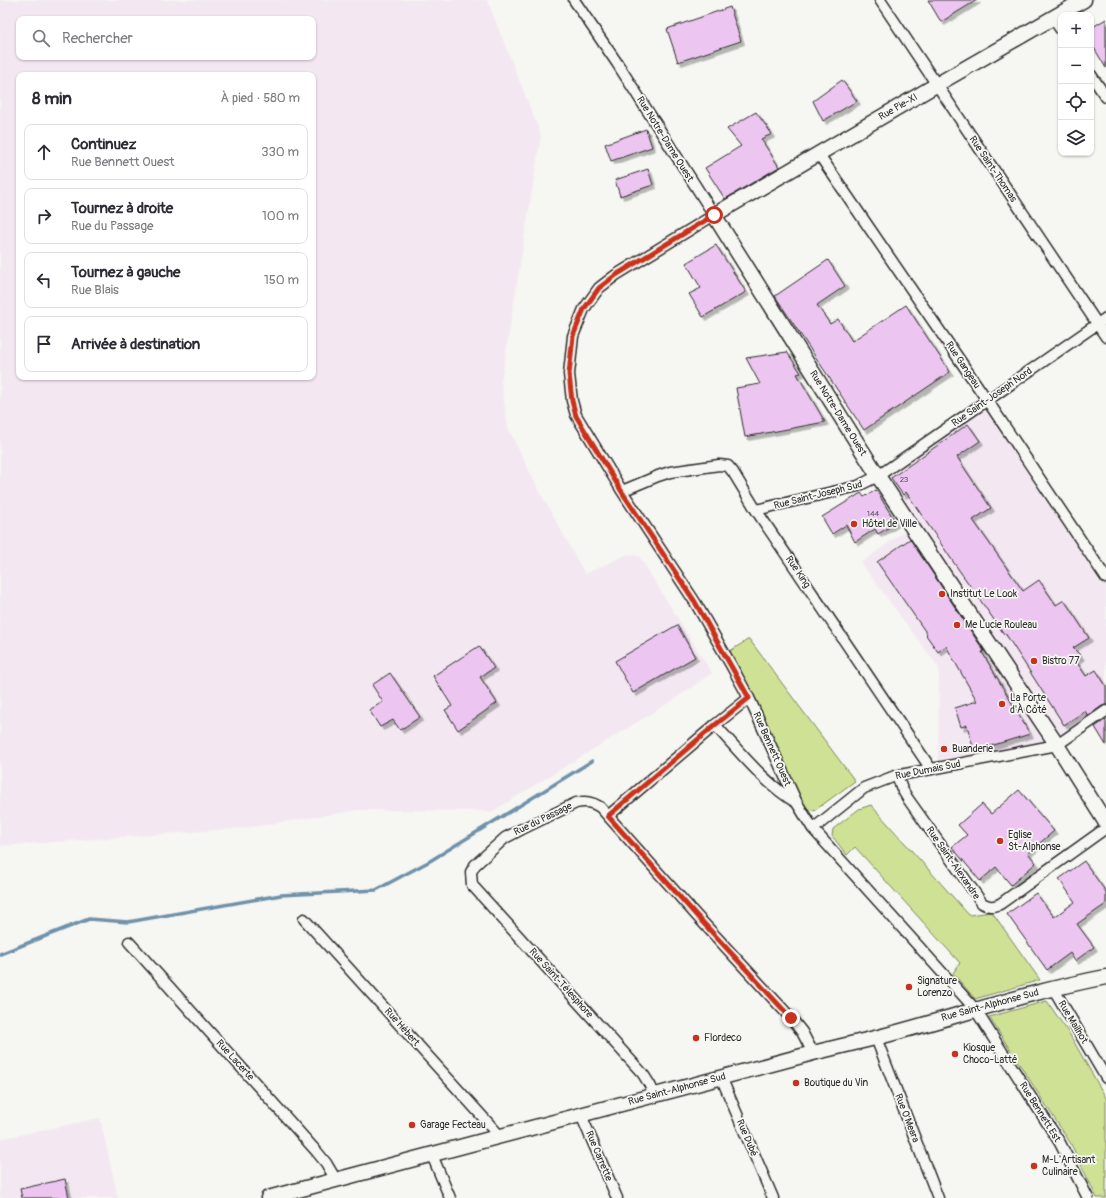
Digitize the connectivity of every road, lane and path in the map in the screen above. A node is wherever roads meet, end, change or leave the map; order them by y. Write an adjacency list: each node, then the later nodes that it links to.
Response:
1 (574, 0): 9 (street, Rue Notre-Dame Ouest)
2 (880, 0): 6 (street, Rue Saint-Thomas)
3 (1084, 0): 4 (street, Rue Pie-XI)
4 (1057, 24): 6 (street, Rue Pie-XI)
5 (1094, 80): 7 (street)
6 (936, 85): 8 (street, Rue Pie-XI); 11 (street, Rue Saint-Thomas)
7 (1106, 98)
8 (818, 153): 9 (street, Rue Pie-XI); 13 (street, Rue Gangeau)
9 (714, 215): 14 (street, Rue Notre-Dame Ouest); 15 (street, Rue Bennett Ouest)
10 (1106, 318): 11 (street, Rue Saint-Joseph Nord)
11 (1097, 324): 12 (street, Rue Saint-Thomas); 13 (street, Rue Saint-Joseph Nord)
12 (1106, 337)
13 (987, 400): 14 (street, Rue Saint-Joseph Nord); 17 (street, Rue Gangeau)
14 (878, 476): 16 (street, Rue Saint-Joseph Sud); 21 (street, Rue Notre-Dame Ouest)
15 (622, 492): 16 (street, Rue King); 18 (street, Rue Bennett Ouest)
16 (756, 510): 22 (street, Rue King)
17 (1106, 578)
18 (749, 698): 20 (street); 24 (street, Rue Bennett Ouest)
19 (1106, 711): 21 (street)
20 (715, 725): 24 (street, Rue Bennett Ouest); 25 (street)
21 (1057, 746): 22 (street, Rue Dumais Sud); 26 (street, Rue Notre-Dame Ouest)
22 (931, 769): 23 (street, Rue Dumais Sud)
23 (897, 776): 27 (street, Rue Saint-Alexandre); 28 (street, Rue Dumais Sud)
24 (797, 803): 28 (street, Rue Bennett Ouest)
25 (608, 816): 29 (street, Rue du Passage); 38 (street, Rue du Passage)
26 (1106, 823)
27 (1106, 828)
28 (813, 829): 36 (street, Rue Bennett Ouest)
29 (471, 872): 41 (street, Rue Saint-Télesphore)
30 (304, 919): 43 (street, Rue Hébert)
31 (129, 942): 45 (street, Rue Lacerte)
32 (1106, 972): 34 (street, Rue Saint-Alphonse Sud)
33 (1106, 977): 34 (street, Rue Saint-Alphonse Sud)
34 (1086, 981): 35 (street, Rue Saint-Alphonse Sud)
35 (1053, 988): 36 (street, Rue Saint-Alphonse Sud); 40 (street, Rue Mailhot)
36 (975, 1009): 37 (street, Rue Saint-Alphonse Sud); 52 (street, Rue Bennett Est)
37 (876, 1038): 38 (street, Rue Saint-Alphonse Sud); 51 (street, Rue O'Meara)
38 (813, 1052): 39 (street, Rue Saint-Alphonse Sud)
39 (721, 1077): 41 (street, Rue Saint-Alphonse Sud); 50 (street, Rue Dubé)
40 (1106, 1078)
41 (654, 1095): 42 (street, Rue Saint-Alphonse Sud)
42 (581, 1115): 43 (street, Rue Saint-Alphonse Sud); 49 (street, Rue Carrette)
43 (500, 1136): 44 (street, Rue Saint-Alphonse Sud)
44 (432, 1155): 45 (street, Rue Saint-Alphonse Sud); 48 (street)
45 (336, 1180): 46 (street, Rue Saint-Alphonse Sud)
46 (302, 1194): 47 (street, Rue Saint-Alphonse Sud)
47 (268, 1198)
48 (450, 1198)
49 (617, 1198)
50 (773, 1198)
51 (938, 1198)
52 (1088, 1198)

